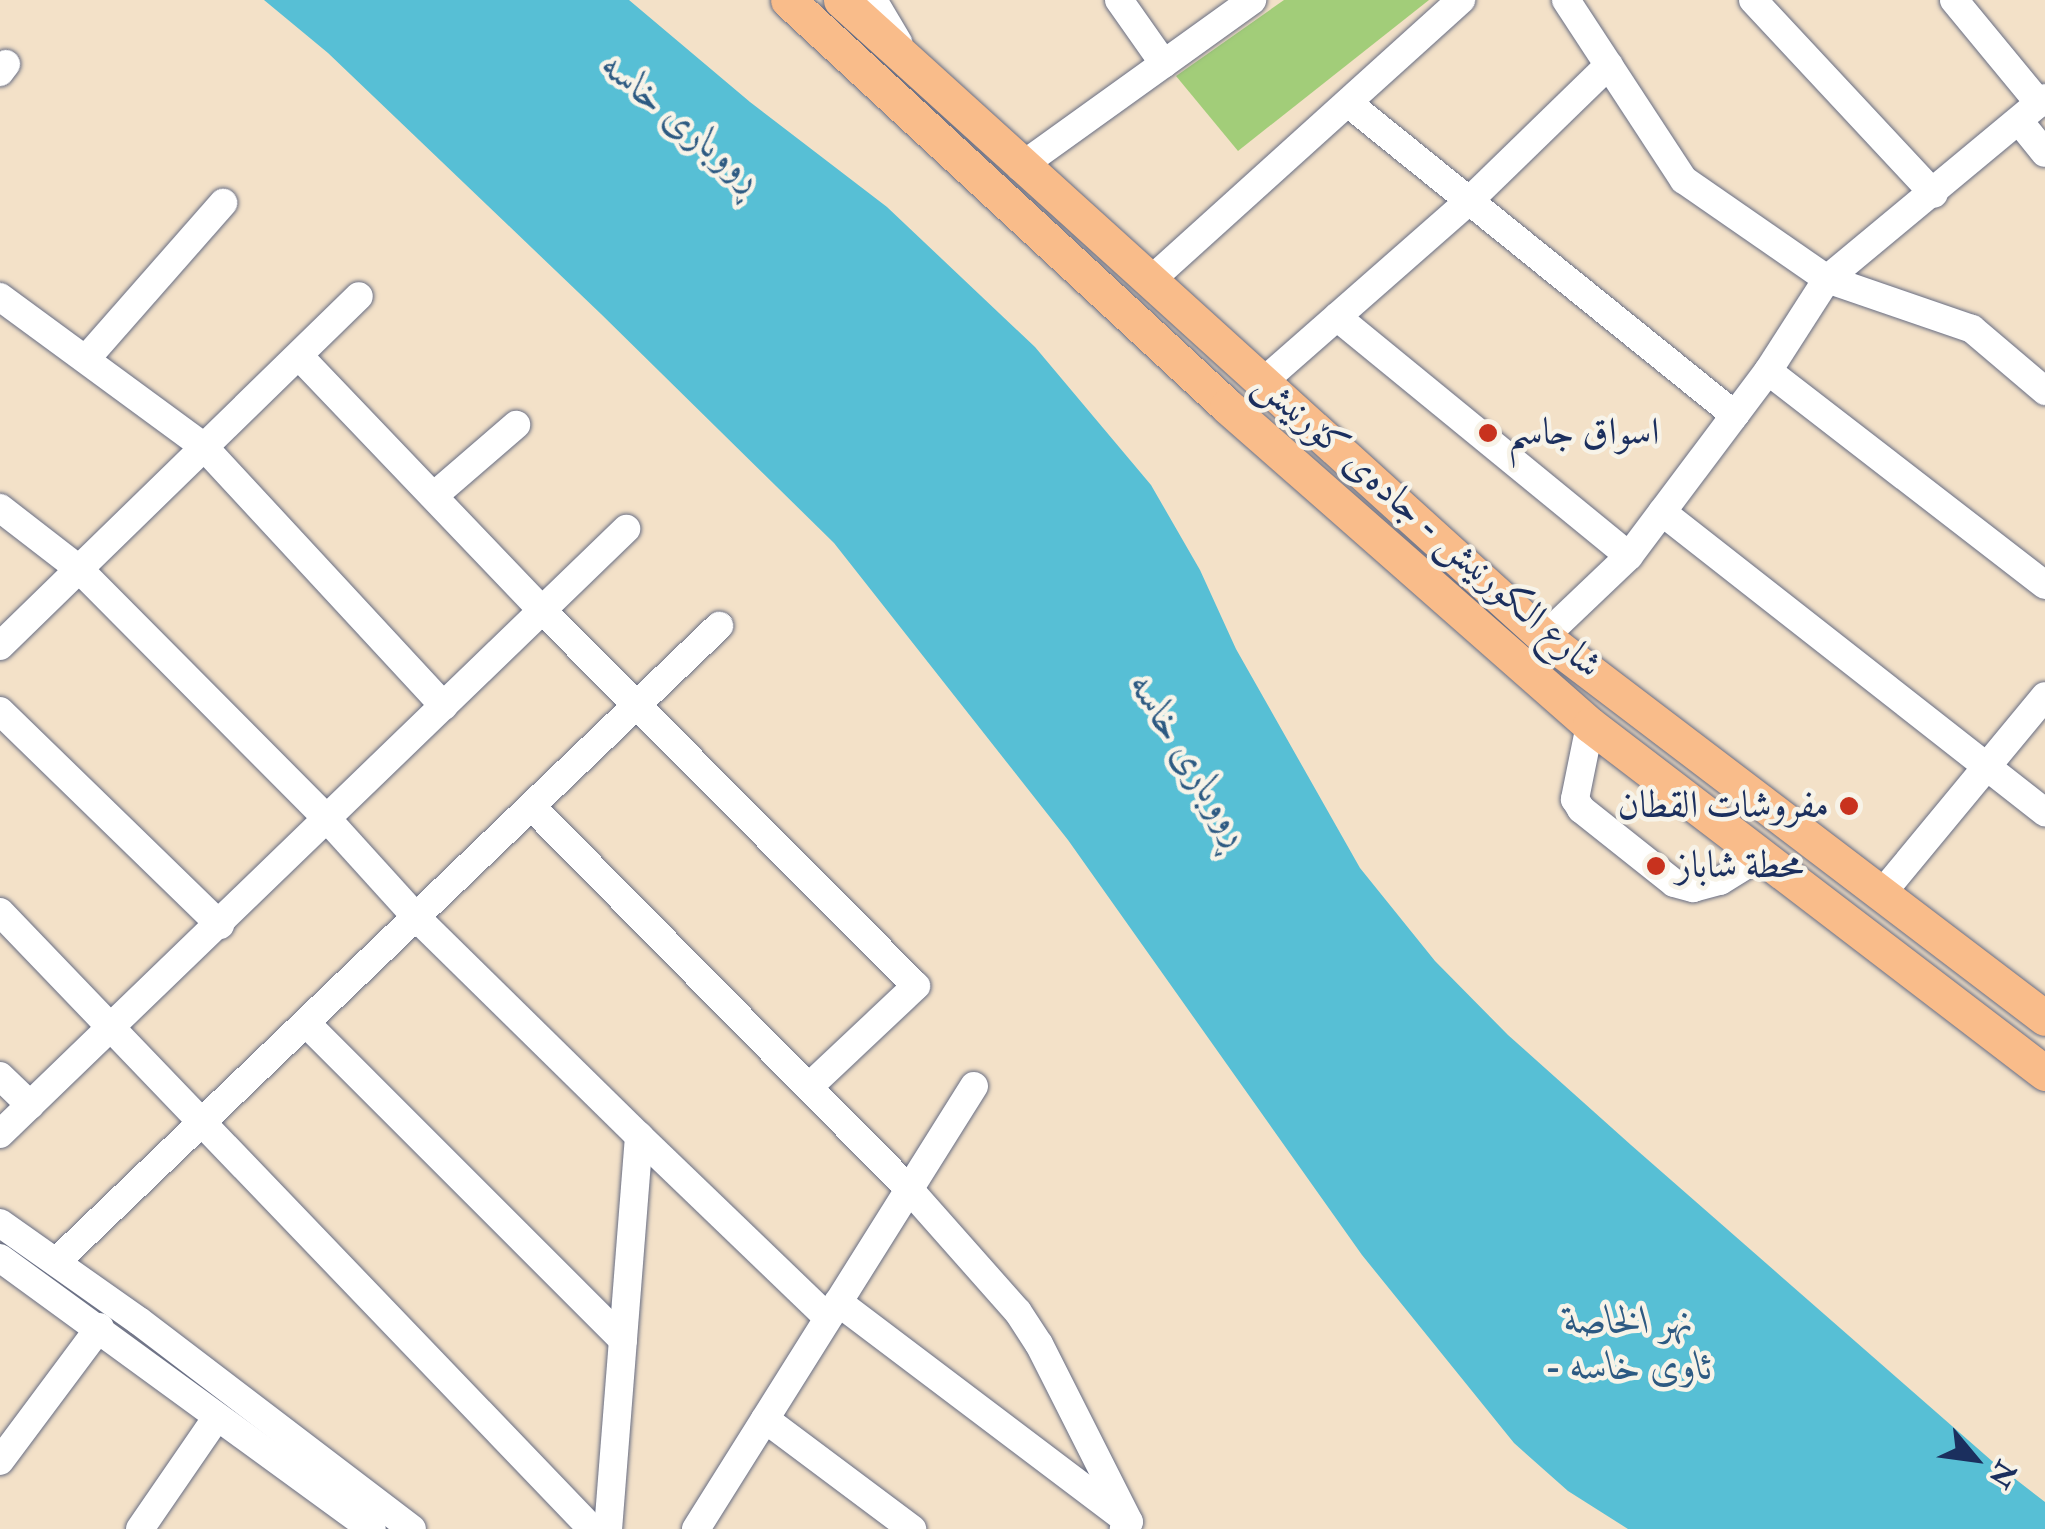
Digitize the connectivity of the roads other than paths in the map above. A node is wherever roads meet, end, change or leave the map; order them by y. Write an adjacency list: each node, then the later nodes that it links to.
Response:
1 (788, 0): 48 (main road, شارع الكورنيش - جادەی کۆرنیش)
2 (841, 0): 12 (main road, شارع الكورنيش - جادەی کۆرنیش)
3 (873, 0): 12 (street)
4 (1118, 0): 10 (street)
5 (1252, 0): 10 (street)
6 (1461, 0): 13 (street)
7 (1566, 0): 11 (street)
8 (1753, 0): 17 (street)
9 (1954, 0): 14 (street)
10 (1164, 64): 16 (street)
11 (1610, 65): 18 (street); 20 (street)
12 (915, 69): 16 (main road, شارع الكورنيش - جادەی کۆرنیش)
13 (1348, 103): 18 (street); 21 (street)
14 (2034, 107): 15 (street); 17 (street)
15 (2045, 153)
16 (1020, 166): 21 (main road, شارع الكورنيش - جادەی کۆرنیش)
17 (1934, 194): 20 (street)
18 (1469, 201): 24 (street); 30 (street)
19 (223, 203): 26 (street)
20 (1827, 279): 27 (street); 29 (street)
21 (1151, 280): 28 (main road, شارع الكورنيش - جادەی کۆرنیش)
22 (359, 296): 25 (street)
23 (0, 297): 26 (street)
24 (1337, 317): 28 (street); 37 (street)
25 (299, 356): 32 (street); 33 (street)
26 (86, 359): 32 (street)
27 (1768, 371): 30 (street); 39 (street)
28 (1265, 380): 42 (main road, شارع الكورنيش - جادەی کۆرنیش)
29 (2045, 391)
30 (1735, 415): 35 (street)
31 (516, 424): 33 (street)
32 (204, 447): 38 (street); 46 (street)
33 (436, 494): 40 (street)
34 (0, 508): 38 (street)
35 (1662, 512): 37 (street); 50 (street)
36 (626, 529): 40 (street)
37 (1629, 556): 42 (street)
38 (79, 569): 43 (street); 55 (street)
39 (2045, 585)
40 (542, 610): 45 (street); 46 (street)
41 (719, 626): 45 (street)
42 (1544, 637): 49 (main road, شارع الكورنيش - جادەی کۆرنیش)
43 (0, 646)
44 (2045, 696): 50 (street)
45 (640, 704): 53 (street); 68 (street)
46 (444, 706): 55 (street)
47 (0, 711): 61 (street)
48 (1590, 725): 51 (main road, شارع الكورنيش - جادەی کۆرنیش); 57 (street)
49 (1688, 745): 51 (main road); 52 (main road, شارع الكورنيش - جادەی کۆرنیش)
50 (1988, 768): 54 (street); 58 (street)
51 (1661, 780): 56 (main road, شارع الكورنيش - جادەی کۆرنیش)
52 (1753, 793): 56 (main road); 58 (main road, شارع الكورنيش - جادەی کۆرنیش)
53 (532, 806): 60 (street); 68 (street)
54 (2045, 812)
55 (328, 821): 60 (street); 61 (street)
56 (1724, 830): 57 (main road, شارع الكورنيش - جادەی کۆرنیش)
57 (1758, 857): 65 (main road, شارع الكورنيش - جادەی کۆرنیش)
58 (1883, 892): 62 (main road, شارع الكورنيش - جادەی کۆرنیش)
59 (0, 912): 64 (street)
60 (417, 918): 63 (street); 72 (street)
61 (220, 925): 64 (street)
62 (2045, 1018)
63 (307, 1024): 70 (street); 79 (street)
64 (113, 1027): 69 (street); 70 (street)
65 (2045, 1074)
66 (0, 1076): 69 (street)
67 (974, 1086): 73 (street)
68 (808, 1087): 73 (street)
69 (30, 1105): 71 (street)
70 (202, 1122): 76 (street); 89 (street)
71 (0, 1134)
72 (638, 1136): 77 (street); 79 (street)
73 (909, 1189): 77 (street); 85 (street)
74 (0, 1223): 76 (street)
75 (0, 1258): 78 (street)
76 (56, 1262): 80 (street)
77 (833, 1310): 82 (street); 85 (street)
78 (100, 1328): 80 (street); 83 (street)
79 (623, 1340): 90 (street)
80 (168, 1362): 81 (street); 88 (street)
81 (217, 1416): 84 (street); 86 (street)
82 (765, 1419): 91 (street); 92 (street)
83 (0, 1462)
84 (334, 1518): 87 (street)
85 (1130, 1527)
86 (140, 1529)
87 (372, 1529)
88 (412, 1529)
89 (592, 1529)
90 (608, 1529)
91 (696, 1529)
92 (912, 1529)

